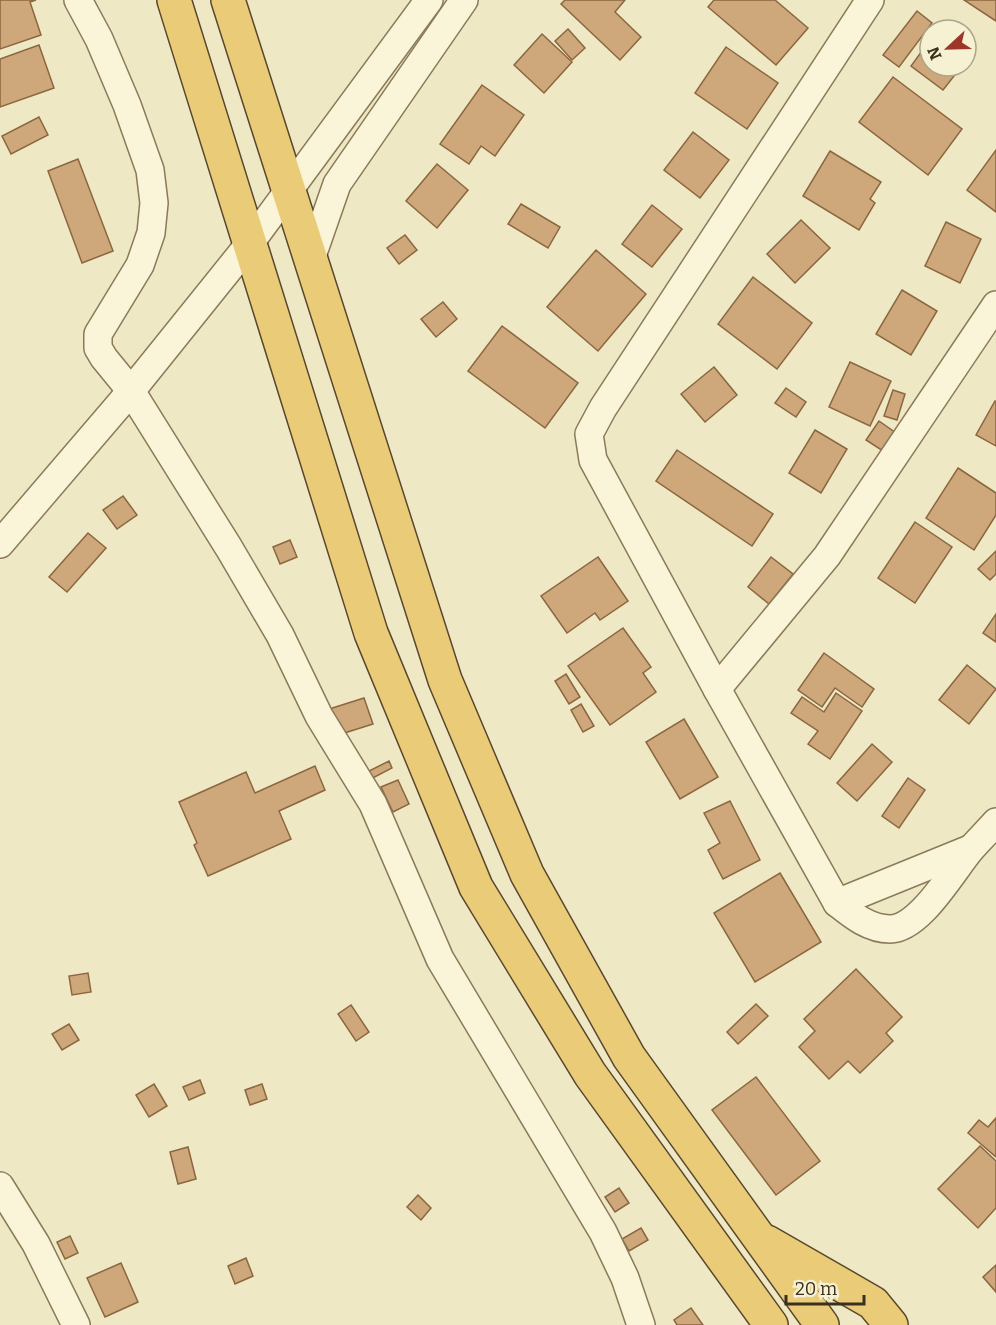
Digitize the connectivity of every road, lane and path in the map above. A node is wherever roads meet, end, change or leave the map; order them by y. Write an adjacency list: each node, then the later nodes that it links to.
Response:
1 (78, 0): 11 (street)
2 (174, 0): 8 (highway)
3 (228, 0): 7 (highway)
4 (429, 0): 7 (street)
5 (464, 0): 9 (street)
6 (870, 0): 13 (street)
7 (289, 191): 8 (street); 9 (highway)
8 (250, 243): 11 (street); 19 (highway)
9 (311, 259): 18 (highway)
10 (996, 305): 13 (street)
11 (131, 392): 12 (street); 21 (street)
12 (0, 544)
13 (717, 689): 16 (street)
14 (996, 822): 15 (street)
15 (971, 849): 16 (street); 16 (street)
16 (837, 903)
17 (0, 1186): 20 (street)
18 (759, 1238): 22 (highway); 23 (highway)
19 (766, 1321)
20 (76, 1325)
21 (641, 1325)
22 (822, 1325)
23 (891, 1325)

